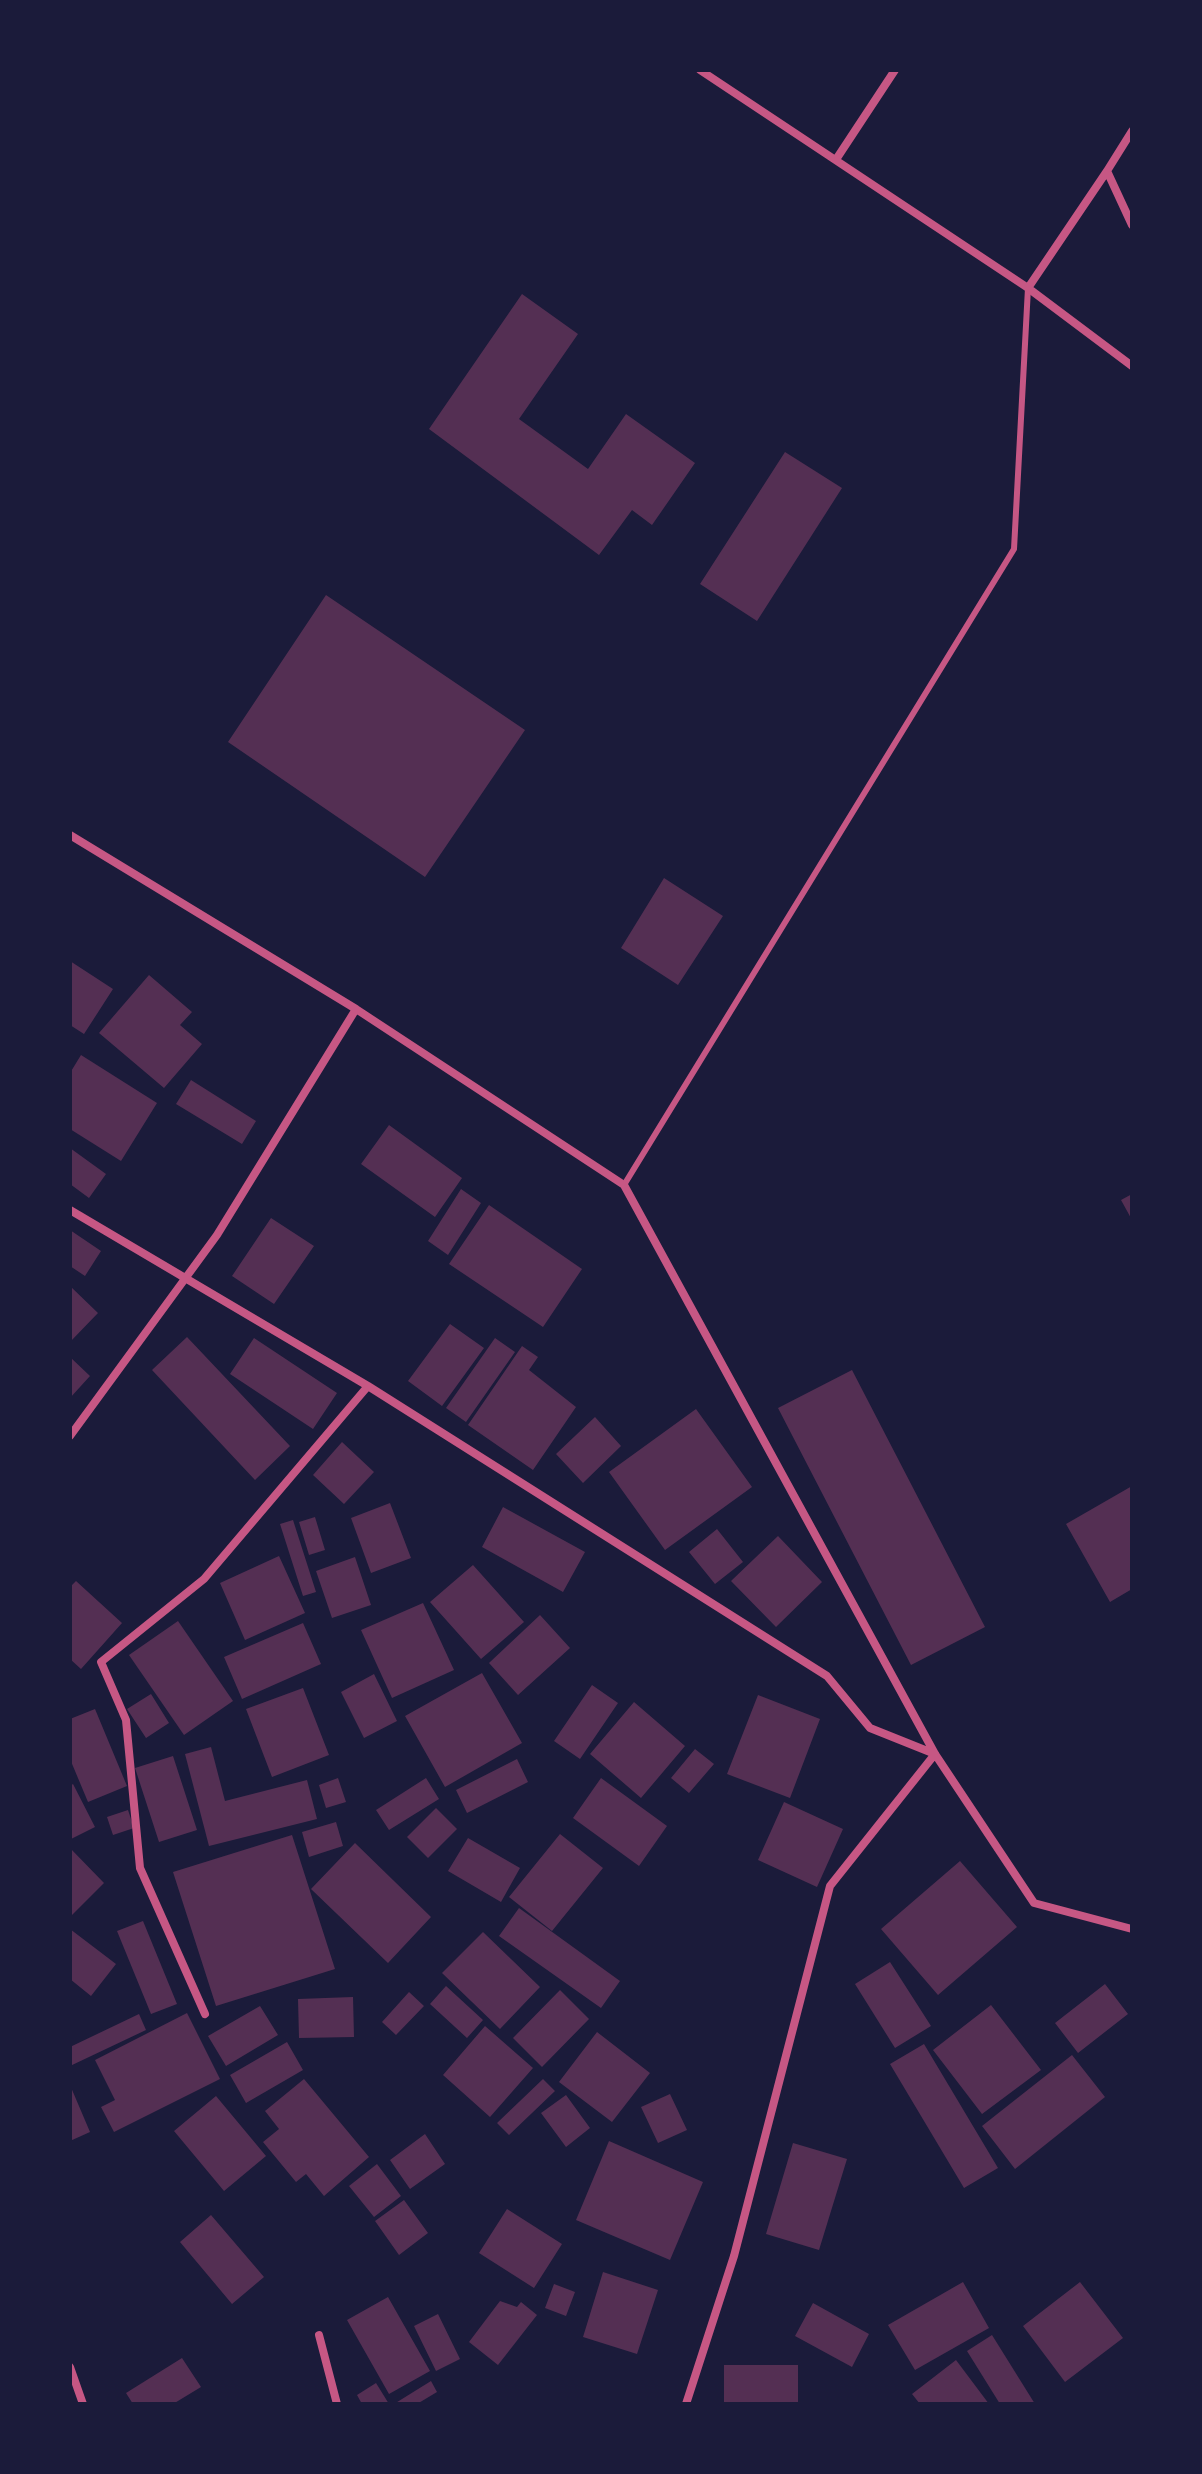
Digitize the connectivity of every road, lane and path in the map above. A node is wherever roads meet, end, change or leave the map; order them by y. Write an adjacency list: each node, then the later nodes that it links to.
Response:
1 (700, 70): 4 (street)
2 (895, 70): 4 (street)
3 (1132, 131): 5 (street)
4 (837, 158): 7 (street)
5 (1107, 171): 6 (street); 7 (street)
6 (1132, 225)
7 (1028, 288): 8 (street); 11 (lane)
8 (1132, 366)
9 (70, 835): 10 (street)
10 (356, 1009): 11 (street); 13 (street)
11 (624, 1185): 16 (street)
12 (70, 1210): 13 (street)
13 (186, 1278): 14 (street); 15 (street)
14 (368, 1386): 16 (street); 18 (street)
15 (70, 1436)
16 (935, 1754): 17 (street); 23 (street)
17 (1132, 1929)
18 (205, 2014)
19 (319, 2335): 22 (street)
20 (70, 2367): 21 (street)
21 (83, 2404)
22 (337, 2404)
23 (686, 2404)

